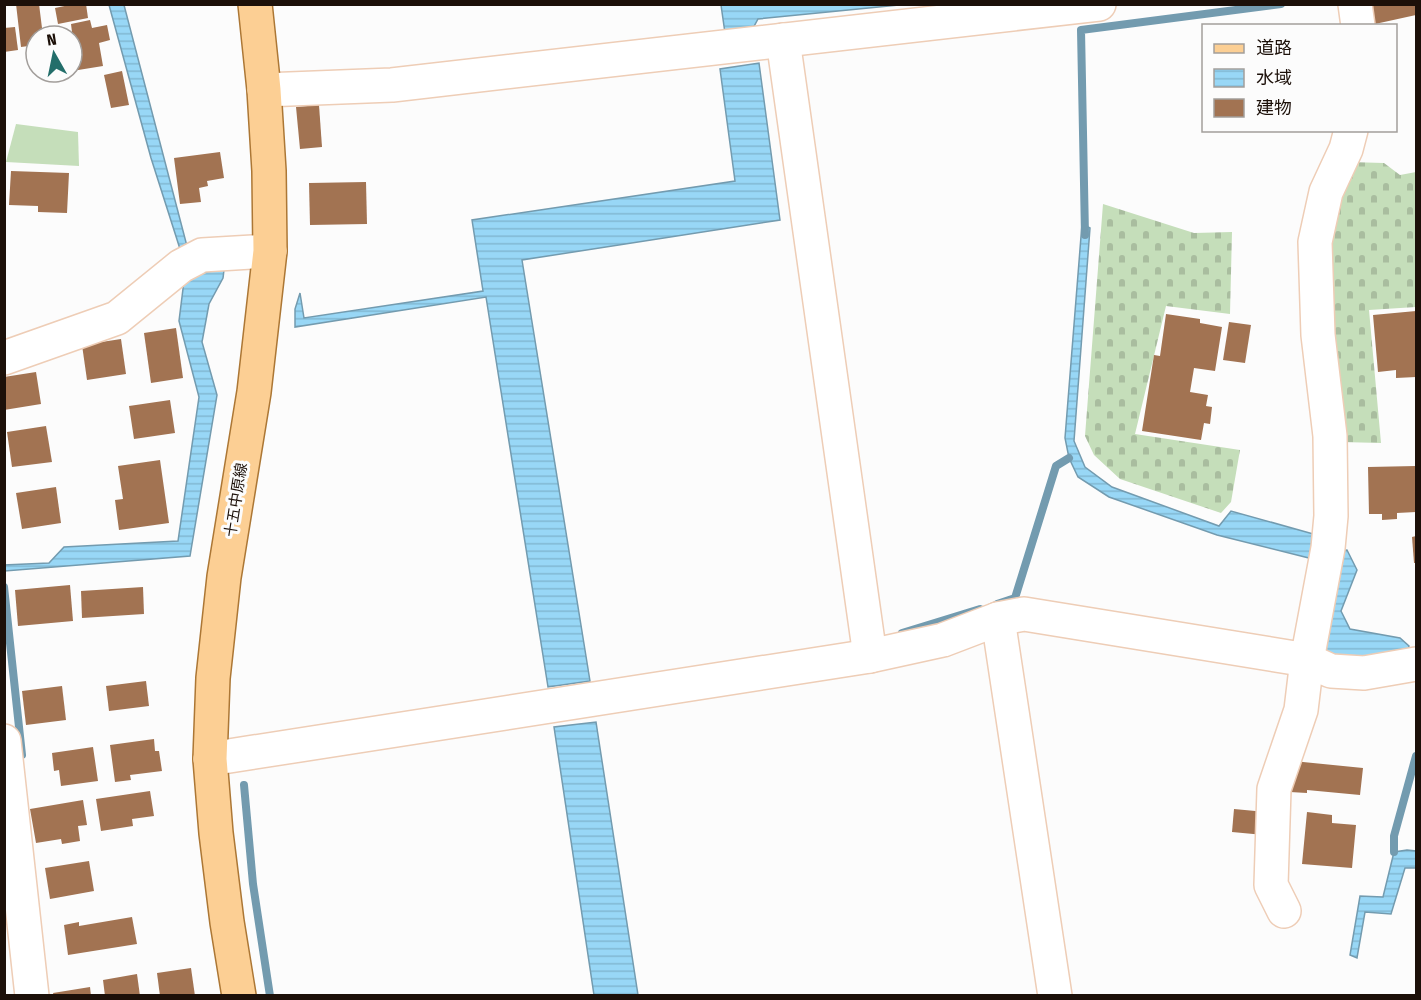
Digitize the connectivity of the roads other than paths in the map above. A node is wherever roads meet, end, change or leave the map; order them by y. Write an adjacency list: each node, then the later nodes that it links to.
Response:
1 (255, 4): 6 (main road, 十五中原線)
2 (1099, 4): 5 (street)
3 (1355, 4): 4 (street)
4 (1358, 24)
5 (783, 40): 6 (street); 11 (street)
6 (264, 90): 8 (main road, 十五中原線)
7 (1350, 132): 12 (street)
8 (270, 251): 9 (street); 15 (main road, 十五中原線)
9 (4, 358)
10 (998, 620): 11 (street); 12 (street); 19 (street)
11 (870, 656): 15 (street)
12 (1306, 660): 13 (street); 16 (street)
13 (1416, 664)
14 (4, 741): 17 (street)
15 (210, 759): 18 (main road, 十五中原線)
16 (1284, 911)
17 (32, 996)
18 (239, 996)
19 (1055, 996)

